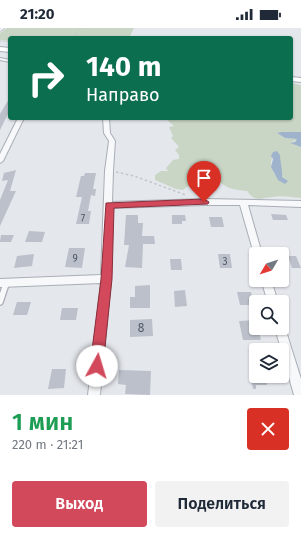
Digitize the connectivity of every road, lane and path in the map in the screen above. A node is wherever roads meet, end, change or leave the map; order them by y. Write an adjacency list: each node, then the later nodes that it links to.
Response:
1 (3, 28): 3 (lane)
2 (81, 28): 4 (path)
3 (0, 30)
4 (75, 36)
5 (20, 120): 7 (street)
6 (106, 120): 8 (street)
7 (0, 161)
8 (109, 171): 9 (path); 12 (street)
9 (204, 202): 10 (street); 12 (street)
10 (243, 202): 11 (street); 13 (street)
11 (301, 204)
12 (110, 205): 14 (street)
13 (256, 247)
14 (106, 279): 15 (street); 18 (street)
15 (3, 283): 16 (lane)
16 (0, 302)
17 (282, 335): 19 (street)
18 (94, 395)
19 (300, 395)

